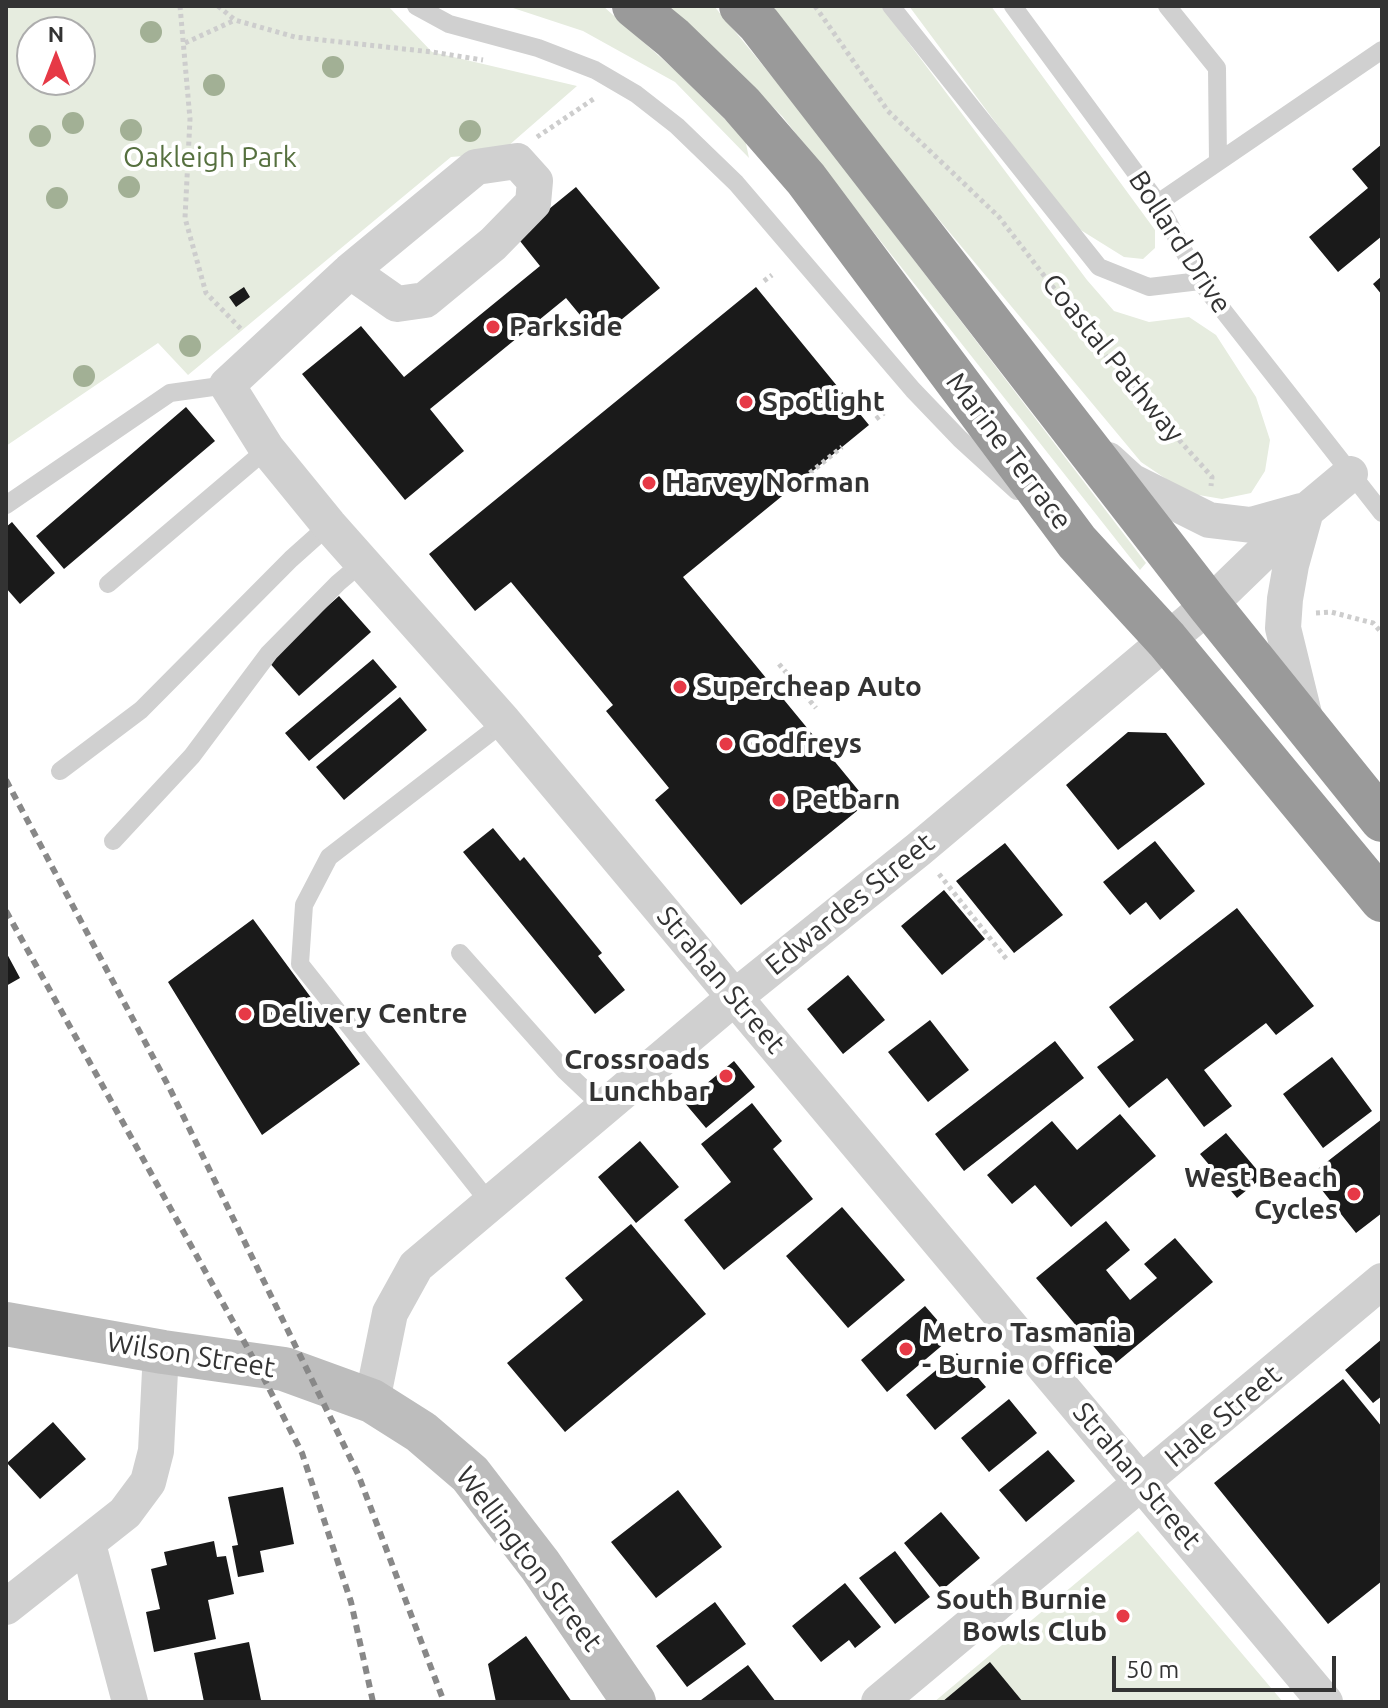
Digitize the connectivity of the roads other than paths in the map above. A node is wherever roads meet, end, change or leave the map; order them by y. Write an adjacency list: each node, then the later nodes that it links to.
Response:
1 (416, 6): 20 (lane)
2 (634, 6): 20 (highway, Marine Terrace)
3 (741, 6): 13 (highway)
4 (891, 6): 11 (lane)
5 (1013, 6): 9 (lane, Bollard Drive)
6 (1167, 6): 8 (lane)
7 (1382, 50): 8 (lane)
8 (1218, 162): 9 (lane)
9 (1158, 203): 11 (lane, Bollard Drive)
10 (350, 271): 10 (street); 12 (street)
11 (1200, 281): 15 (lane, Bollard Drive)
12 (227, 385): 14 (street, Strahan Street); 16 (lane)
13 (1073, 430): 17 (street); 23 (highway)
14 (267, 449): 19 (street, Strahan Street); 22 (lane)
15 (1350, 474): 17 (street, Edwardes Street); 18 (lane, Bollard Drive)
16 (6, 505)
17 (1307, 510): 23 (street, Edwardes Street); 26 (street)
18 (1382, 513)
19 (329, 525): 21 (street, Strahan Street); 27 (lane)
20 (1077, 542): 24 (highway, Marine Terrace)
21 (364, 561): 25 (street, Strahan Street); 29 (lane)
22 (108, 584)
23 (1209, 605): 24 (street, Edwardes Street); 26 (highway)
24 (1167, 640): 30 (highway, Marine Terrace); 32 (street, Edwardes Street)
25 (504, 722): 32 (street, Strahan Street); 34 (lane)
26 (1308, 728): 28 (highway)
27 (60, 771)
28 (1382, 820)
29 (113, 841)
30 (1382, 900)
31 (460, 953): 33 (lane)
32 (735, 997): 33 (street, Edwardes Street); 39 (street, Strahan Street)
33 (603, 1107): 34 (street, Edwardes Street)
34 (489, 1202): 38 (street, Edwardes Street)
35 (1382, 1281): 39 (street, Hale Street)
36 (6, 1324): 37 (street, Wilson Street)
37 (163, 1352): 38 (street, Wilson Street); 40 (street)
38 (372, 1401): 43 (street, Wellington Street)
39 (1144, 1483): 44 (street, Hale Street); 45 (street, Strahan Street)
40 (88, 1544): 41 (street); 42 (street)
41 (6, 1607)
42 (130, 1702)
43 (634, 1702)
44 (879, 1702)
45 (1325, 1702)

